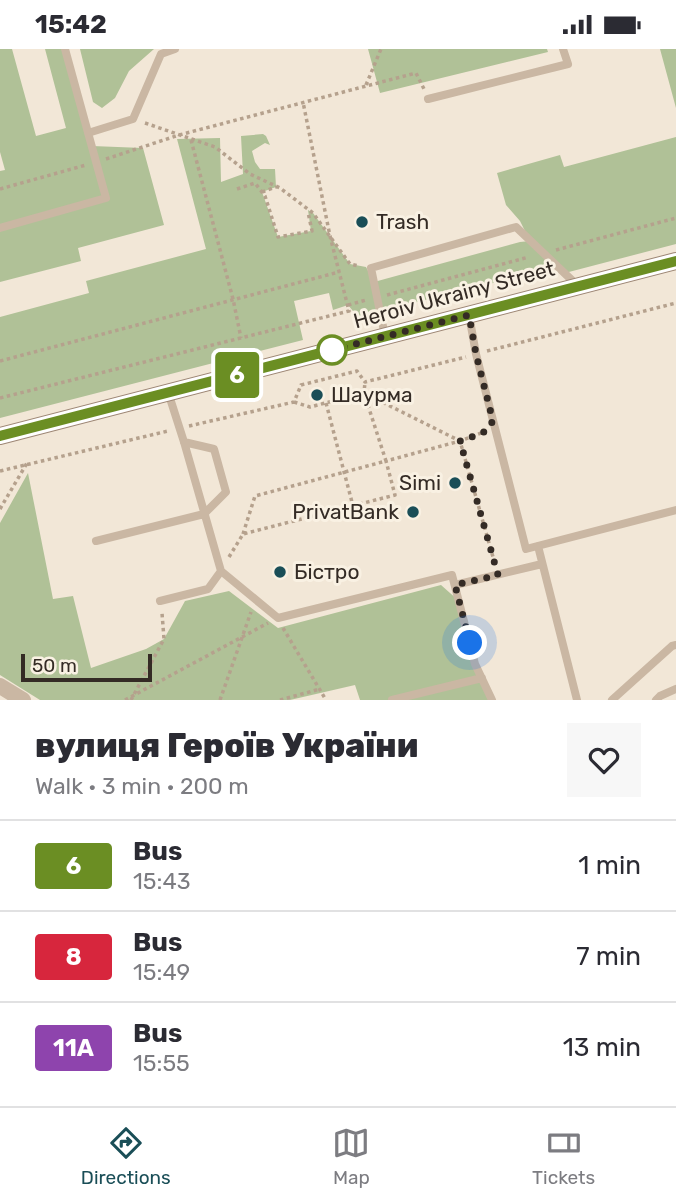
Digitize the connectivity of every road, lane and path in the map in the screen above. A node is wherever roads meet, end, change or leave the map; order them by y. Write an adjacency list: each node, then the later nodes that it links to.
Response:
1 (65, 49): 9 (lane)
2 (175, 49): 8 (lane)
3 (381, 49): 5 (path)
4 (563, 49): 6 (lane)
5 (366, 85): 6 (path); 7 (path)
6 (428, 99)
7 (303, 102): 10 (path); 20 (path)
8 (133, 119): 9 (lane); 10 (path)
9 (88, 133): 12 (lane)
10 (179, 135): 11 (path); 12 (path)
11 (191, 139): 13 (path); 27 (path)
12 (96, 162): 14 (path); 19 (lane)
13 (276, 187): 16 (path); 17 (path)
14 (0, 189)
15 (237, 189): 16 (path)
16 (262, 192): 17 (path)
17 (308, 210): 20 (path)
18 (676, 218): 21 (path)
19 (0, 228)
20 (330, 236): 23 (path); 24 (path)
21 (543, 253): 23 (lane); 25 (lane); 26 (path)
22 (676, 261): 25 (main road, Heroiv Ukrainy Street)
23 (371, 268): 26 (lane)
24 (339, 272): 27 (path); 29 (path)
25 (578, 286): 30 (main road, Heroiv Ukrainy Street)
26 (377, 297): 29 (path); 31 (lane)
27 (233, 299): 32 (path); 34 (path)
28 (676, 303): 33 (path)
29 (348, 305): 32 (path)
30 (469, 315): 31 (main road, Heroiv Ukrainy Street); 33 (lane)
31 (385, 336): 36 (main road, Heroiv Ukrainy Street)
32 (241, 338): 38 (path)
33 (476, 354): 35 (path); 41 (lane)
34 (0, 361)
35 (365, 382): 37 (path); 39 (path)
36 (168, 392): 42 (lane); 43 (main road, Heroiv Ukrainy Street)
37 (364, 393): 40 (path); 44 (path); 46 (path)
38 (0, 398)
39 (294, 402): 40 (path); 42 (path)
40 (327, 403): 49 (path)
41 (493, 421): 44 (path); 56 (lane)
42 (180, 428): 45 (lane); 47 (path)
43 (0, 436)
44 (460, 441): 46 (path); 59 (path)
45 (184, 442): 53 (lane); 53 (lane)
46 (386, 461): 49 (path); 50 (path)
47 (27, 463): 48 (path); 51 (path)
48 (0, 471)
49 (345, 473): 50 (path); 54 (path)
50 (353, 506): 54 (path)
51 (0, 509)
52 (676, 510): 56 (lane)
53 (204, 514): 55 (lane); 58 (lane)
54 (243, 534): 58 (path)
55 (96, 541)
56 (538, 546): 57 (lane)
57 (542, 563): 59 (lane); 78 (lane)
58 (221, 571): 61 (lane); 62 (lane)
59 (498, 575): 60 (lane)
60 (455, 585): 63 (lane); 66 (lane)
61 (256, 600): 63 (lane); 64 (path)
62 (160, 601): 70 (path)
63 (278, 618): 64 (path); 68 (path)
64 (242, 637): 70 (path); 73 (path)
65 (676, 645): 79 (lane)
66 (482, 678): 76 (lane); 77 (lane)
67 (0, 686): 71 (street)
68 (320, 689): 74 (path); 75 (path)
69 (676, 689): 80 (lane)
70 (132, 698): 72 (path)
71 (23, 700)
72 (125, 700)
73 (220, 700)
74 (280, 700)
75 (326, 700)
76 (392, 700)
77 (492, 700)
78 (577, 700)
79 (611, 700)
80 (656, 700)

